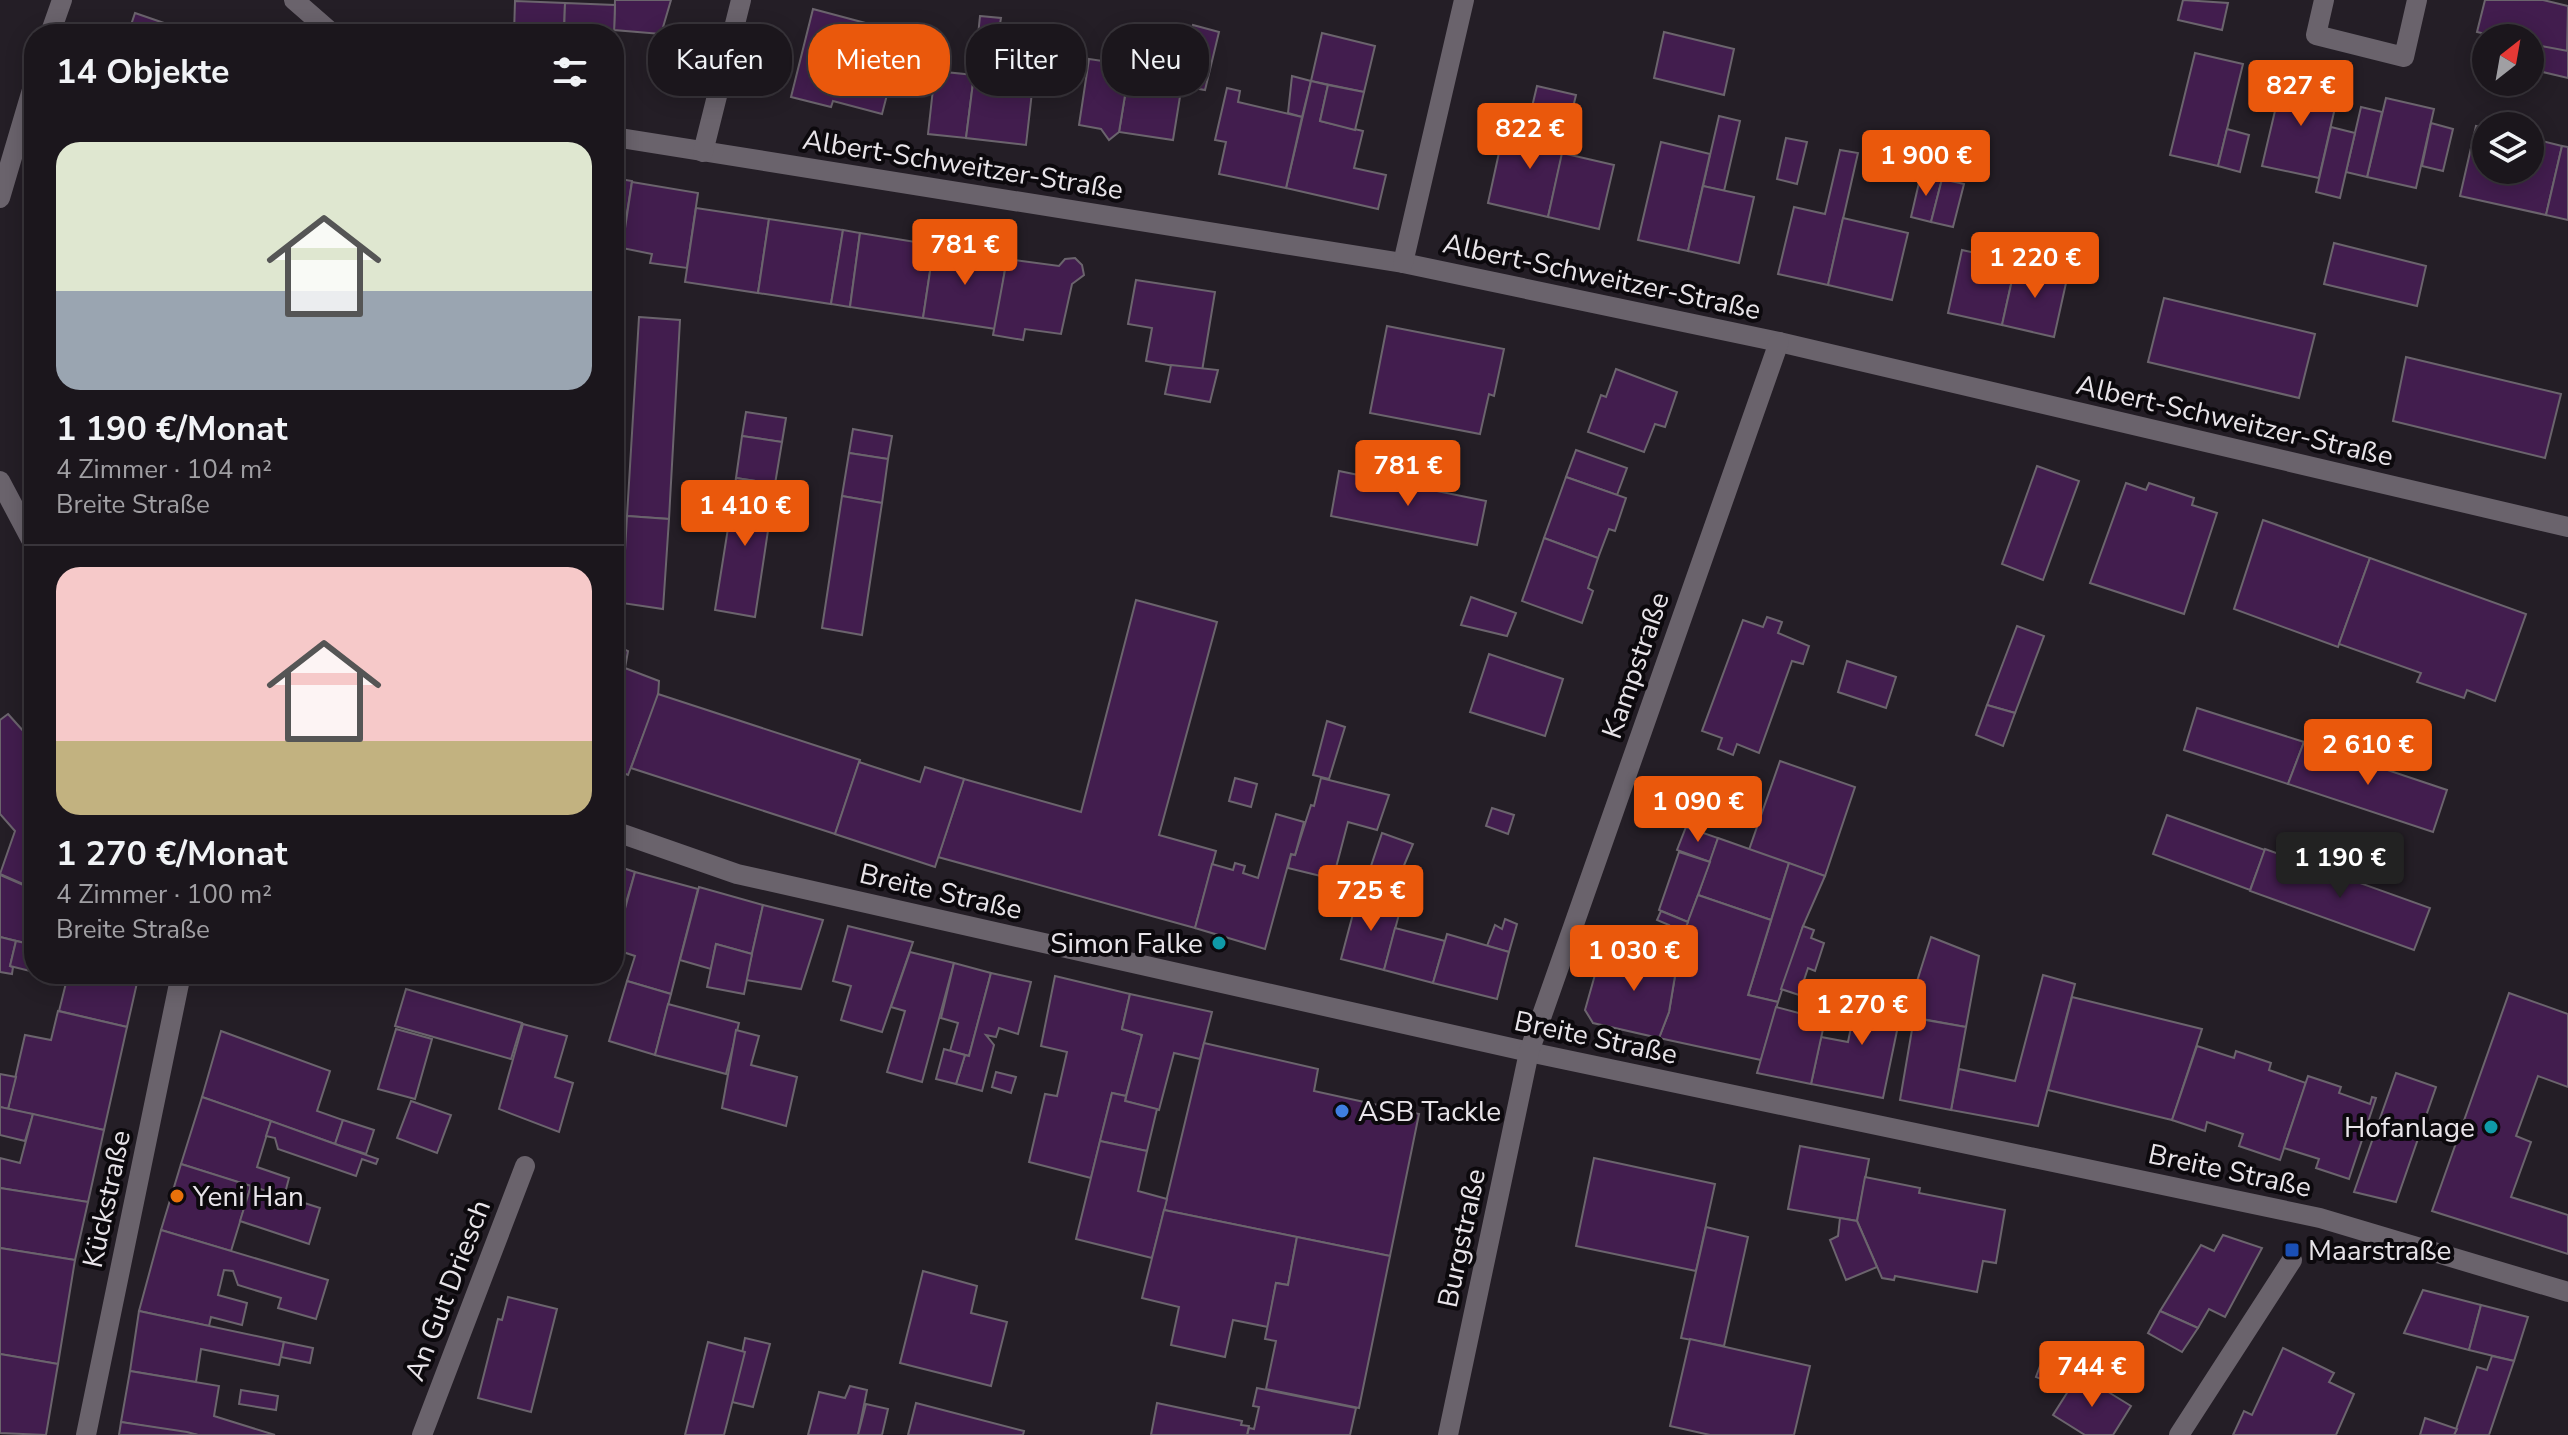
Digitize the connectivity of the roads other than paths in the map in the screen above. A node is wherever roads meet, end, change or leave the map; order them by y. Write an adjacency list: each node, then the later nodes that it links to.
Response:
1 (62, 0): 7 (street)
2 (294, 0): 8 (street)
3 (741, 0): 11 (street)
4 (1464, 0): 13 (street)
5 (2324, 0): 6 (street)
6 (2417, 0)
7 (54, 24)
8 (322, 24)
9 (24, 117): 12 (street)
10 (624, 139): 11 (street, Albert-Schweitzer-Straße)
11 (703, 152): 13 (street, Albert-Schweitzer-Straße)
12 (0, 198)
13 (1403, 263): 14 (street, Albert-Schweitzer-Straße)
14 (1779, 342): 17 (street, Albert-Schweitzer-Straße); 20 (street, Kampstraße)
15 (0, 481): 16 (street)
16 (24, 526)
17 (2568, 527)
18 (624, 834): 20 (street, Breite Straße)
19 (179, 984): 24 (street, Kückstraße)
20 (1529, 1052): 23 (street, Breite Straße); 26 (street, Burgstraße)
21 (525, 1166): 25 (street, An Gut Driesch)
22 (2292, 1260): 27 (street)
23 (2568, 1292)
24 (86, 1435)
25 (422, 1435)
26 (1448, 1435)
27 (2179, 1435)

